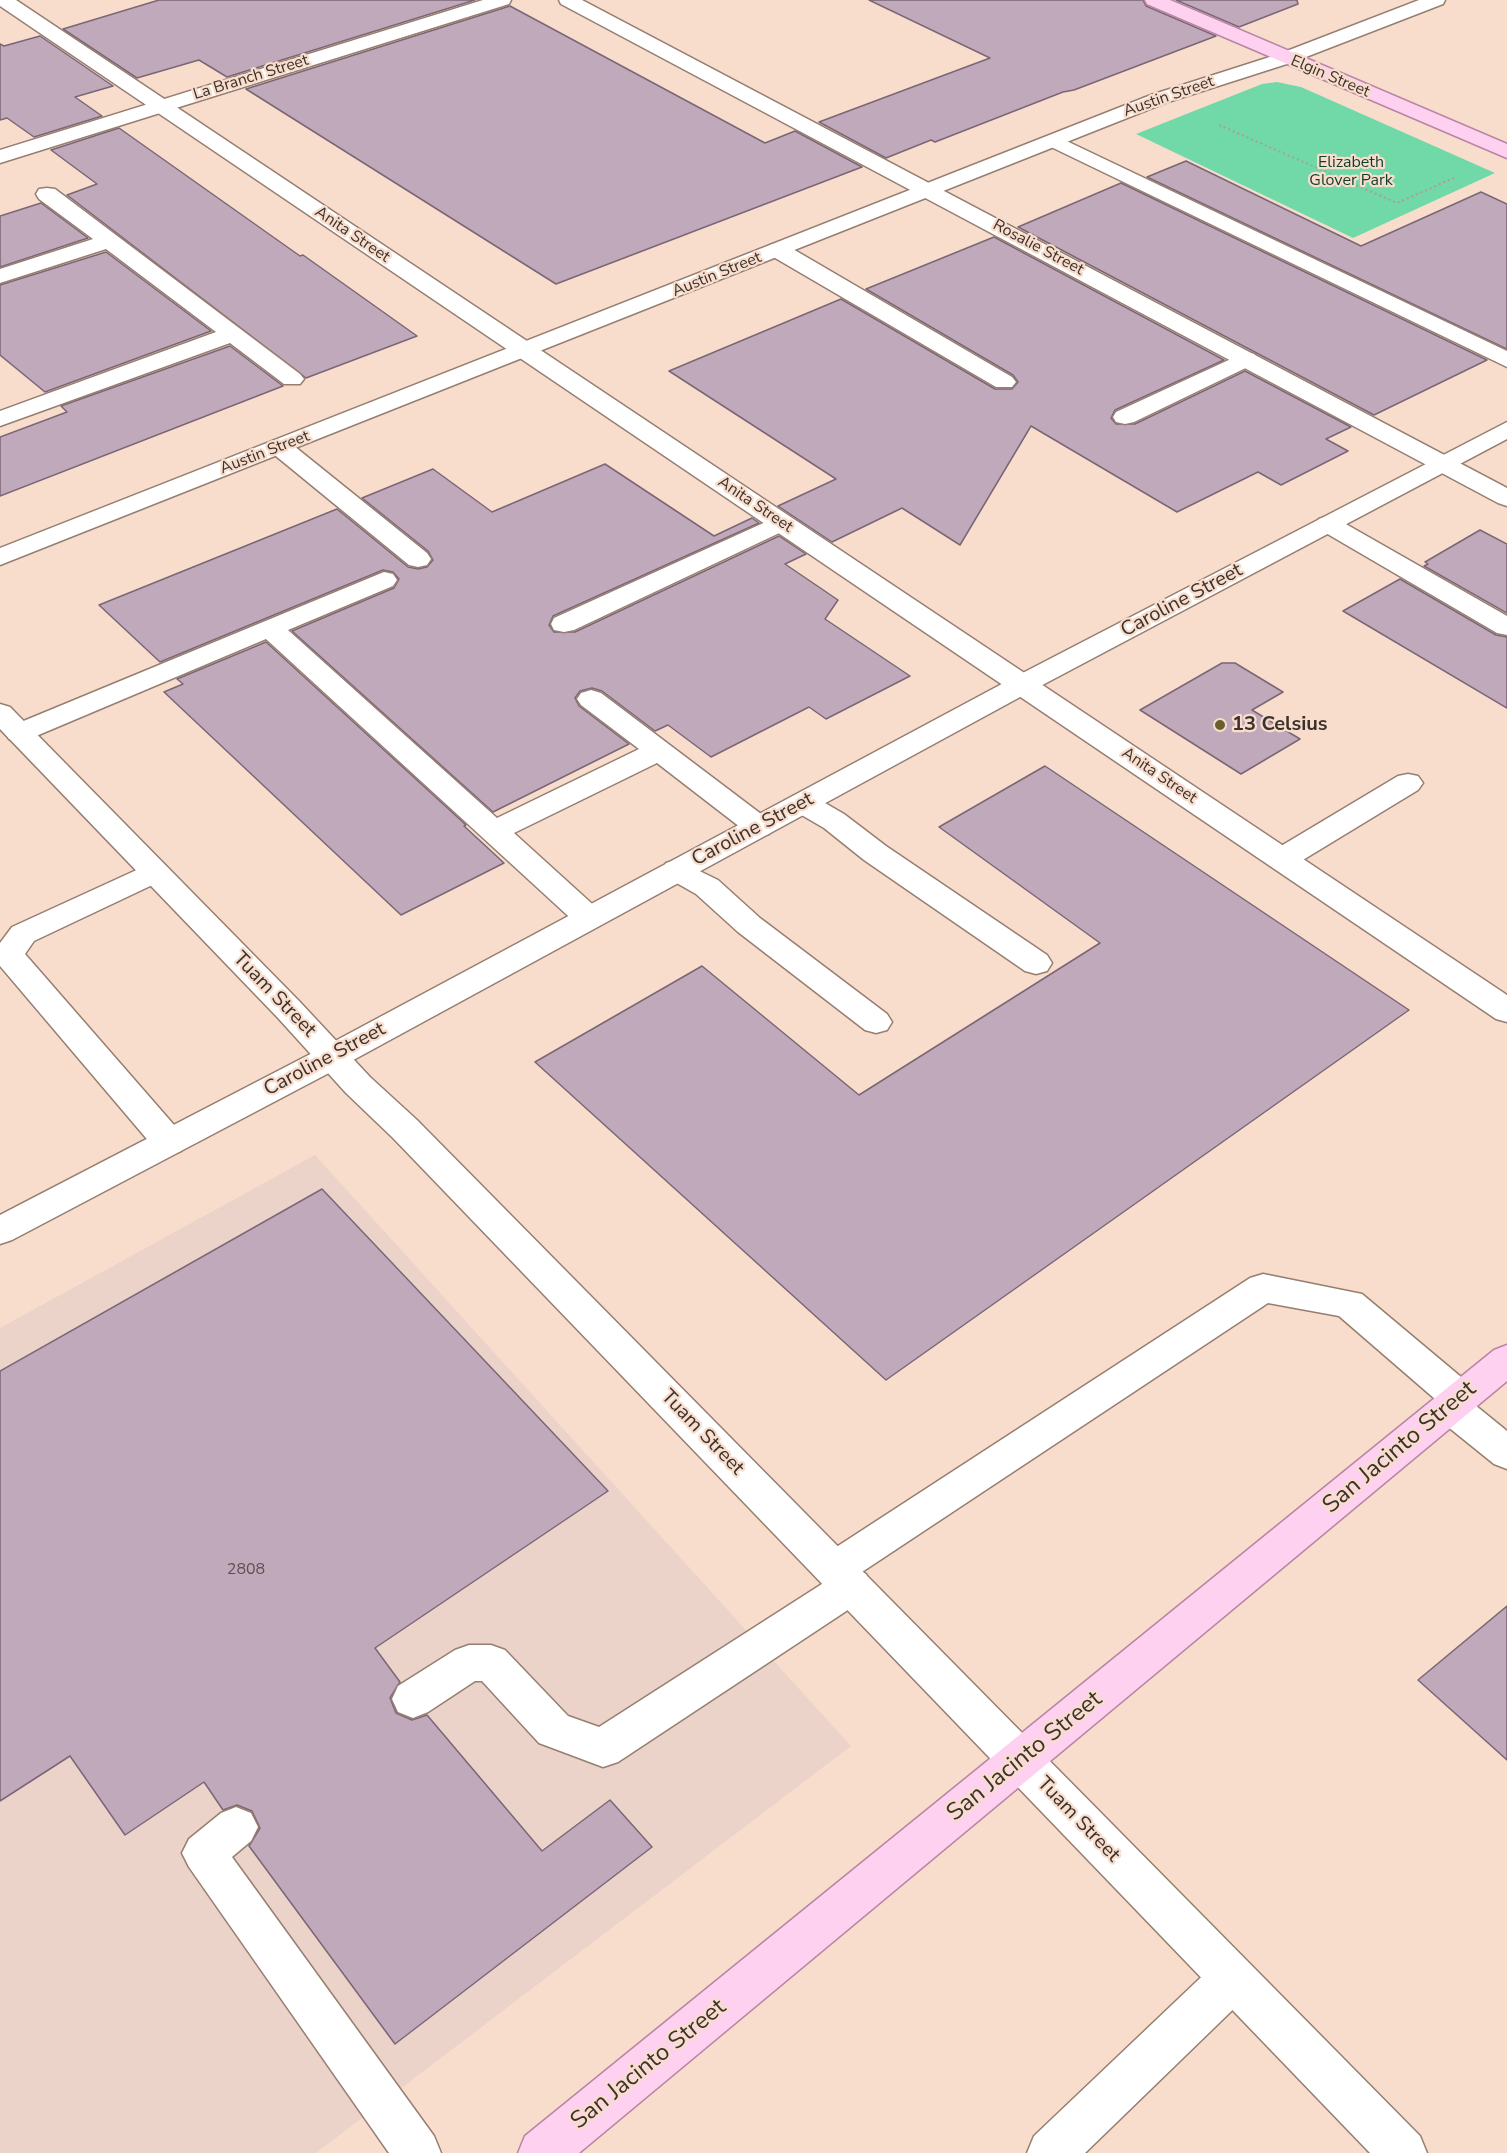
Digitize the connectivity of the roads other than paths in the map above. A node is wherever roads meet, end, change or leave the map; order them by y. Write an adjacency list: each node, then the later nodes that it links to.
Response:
1 (3, 0): 7 (street, Anita Street)
2 (502, 0): 7 (street, La Branch Street)
3 (568, 0): 11 (street, Rosalie Street)
4 (1154, 0): 6 (main road, Elgin Street)
5 (1436, 0): 6 (street, Austin Street)
6 (1286, 58): 8 (street, Austin Street); 9 (main road, Elgin Street)
7 (160, 105): 10 (street, La Branch Street); 17 (street, Anita Street)
8 (1054, 141): 11 (street, Austin Street); 19 (street)
9 (1507, 152)
10 (0, 157)
11 (930, 190): 14 (street, Austin Street); 18 (street, Rosalie Street)
12 (46, 194): 13 (street)
13 (109, 241): 15 (street); 16 (street)
14 (778, 250): 17 (street, Austin Street); 21 (street)
15 (0, 276)
16 (233, 334): 20 (street); 23 (street)
17 (525, 351): 26 (street, Austin Street); 29 (street, Anita Street)
18 (1246, 359): 24 (street); 27 (street, Rosalie Street)
19 (1507, 360)
20 (292, 379)
21 (1004, 382)
22 (0, 393): 23 (street)
23 (10, 415)
24 (1125, 417)
25 (1507, 429): 27 (street, Caroline Street)
26 (280, 447): 31 (street, Austin Street); 32 (street)
27 (1442, 464): 28 (street, Rosalie Street); 30 (street, Caroline Street)
28 (1507, 498)
29 (781, 523): 34 (street); 37 (street, Anita Street)
30 (1328, 524): 35 (street); 37 (street, Caroline Street)
31 (0, 557)
32 (418, 559)
33 (384, 580): 36 (street)
34 (564, 624)
35 (1507, 627)
36 (270, 628): 39 (street); 44 (street)
37 (1023, 684): 42 (street, Caroline Street); 45 (street, Anita Street)
38 (591, 699): 40 (street)
39 (10, 723): 47 (street, Tuam Street)
40 (659, 751): 43 (street); 44 (street)
41 (1408, 783): 45 (street)
42 (803, 803): 43 (street, Caroline Street); 49 (street)
43 (759, 827): 46 (street, Caroline Street)
44 (494, 831): 48 (street)
45 (1282, 859): 50 (street, Anita Street)
46 (677, 870): 48 (street, Caroline Street); 51 (street)
47 (154, 872): 52 (street, Tuam Street); 53 (street)
48 (590, 918): 52 (street, Caroline Street)
49 (1036, 963)
50 (1507, 1011)
51 (876, 1022)
52 (334, 1056): 53 (street, Caroline Street); 58 (street, Tuam Street)
53 (169, 1142): 54 (street, Caroline Street)
54 (0, 1231)
55 (1507, 1360): 56 (main road, San Jacinto Street)
56 (1455, 1403): 57 (street); 58 (street); 60 (main road, San Jacinto Street)
57 (1507, 1453)
58 (844, 1578): 59 (street); 60 (street, Tuam Street)
59 (413, 1699)
60 (1021, 1761): 62 (street, Tuam Street); 64 (main road, San Jacinto Street)
61 (236, 1827): 63 (street)
62 (1232, 1978): 65 (street); 66 (street, Tuam Street)
63 (417, 2153)
64 (542, 2153)
65 (1051, 2153)
66 (1403, 2153)

